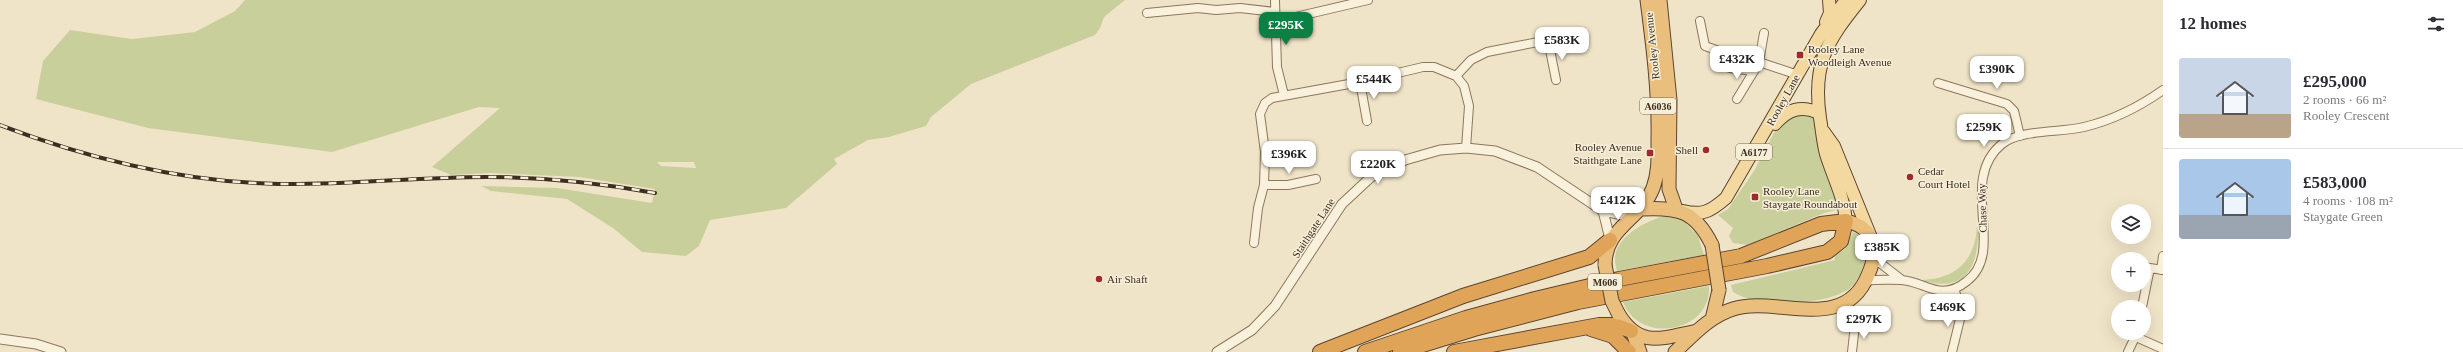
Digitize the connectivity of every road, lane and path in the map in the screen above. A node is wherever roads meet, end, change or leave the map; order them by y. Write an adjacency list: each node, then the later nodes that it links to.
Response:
1 (1275, 0): 9 (street)
2 (1368, 0): 9 (street)
3 (1647, 0): 35 (highway, Rooley Avenue / A6036)
4 (1660, 0): 34 (highway, Rooley Avenue / A6036)
5 (1829, 0): 13 (main road)
6 (1846, 0): 13 (main road, A6177)
7 (1860, 0): 13 (main road, A6177)
8 (1147, 13): 9 (street)
9 (1275, 15): 23 (street)
10 (1700, 21): 17 (street)
11 (1764, 32): 15 (street)
12 (1560, 37): 14 (street)
13 (1826, 38): 16 (main road, A6177); 25 (main road, A6177)
14 (1548, 40): 18 (street); 19 (street)
15 (1759, 62): 16 (street); 17 (street)
16 (1801, 70): 29 (main road, Rooley Lane / A6177)
17 (1754, 71): 24 (street)
18 (1456, 76): 20 (street); 30 (street)
19 (1556, 80)
20 (1360, 82): 23 (street); 26 (street)
21 (1938, 83): 28 (street)
22 (2163, 90): 28 (street, Chase Way)
23 (1284, 95): 32 (street)
24 (1737, 99)
25 (1819, 113): 27 (main road, A6177); 29 (main road)
26 (1367, 121)
27 (1821, 127): 36 (main road, A6177); 37 (main road, A6177)
28 (2020, 136): 46 (street, Chase Way)
29 (1762, 139): 34 (main road, Rooley Lane / A6177)
30 (1466, 148): 33 (street, Staithgate Lane); 57 (street, Staithgate Lane)
31 (1316, 179): 32 (street)
32 (1264, 184): 39 (street)
33 (1603, 210): 35 (street, Staithgate Lane); 38 (street)
34 (1680, 210): 35 (highway, A6177); 47 (highway, bridge)
35 (1637, 213): 38 (highway)
36 (1846, 221): 37 (highway); 59 (highway, M606); 60 (highway, M606)
37 (1870, 235): 40 (highway, A6177)
38 (1610, 239): 51 (highway, bridge); 58 (highway, M606)
39 (1254, 243)
40 (1873, 253): 44 (street); 45 (highway, A6177)
41 (2163, 256): 43 (street)
42 (2151, 269): 43 (street)
43 (2162, 270)
44 (1902, 280): 45 (street); 46 (street, Chase Way)
45 (1865, 281): 47 (highway, A6177)
46 (1954, 288): 66 (street)
47 (1712, 319): 50 (highway, A6177)
48 (1856, 325): 65 (street)
49 (1587, 328): 51 (highway); 61 (highway); 62 (highway)
50 (1697, 331): 51 (highway, A6177); 64 (highway, A6177)
51 (1632, 332): 63 (highway)
52 (0, 340): 56 (street)
53 (2134, 340): 67 (street)
54 (2146, 340): 55 (street)
55 (2163, 349)
56 (61, 352)
57 (1217, 352)
58 (1320, 352)
59 (1365, 352)
60 (1400, 352)
61 (1454, 352)
62 (1630, 352)
63 (1640, 352)
64 (1676, 352)
65 (1853, 352)
66 (1952, 352)
67 (2128, 352)

